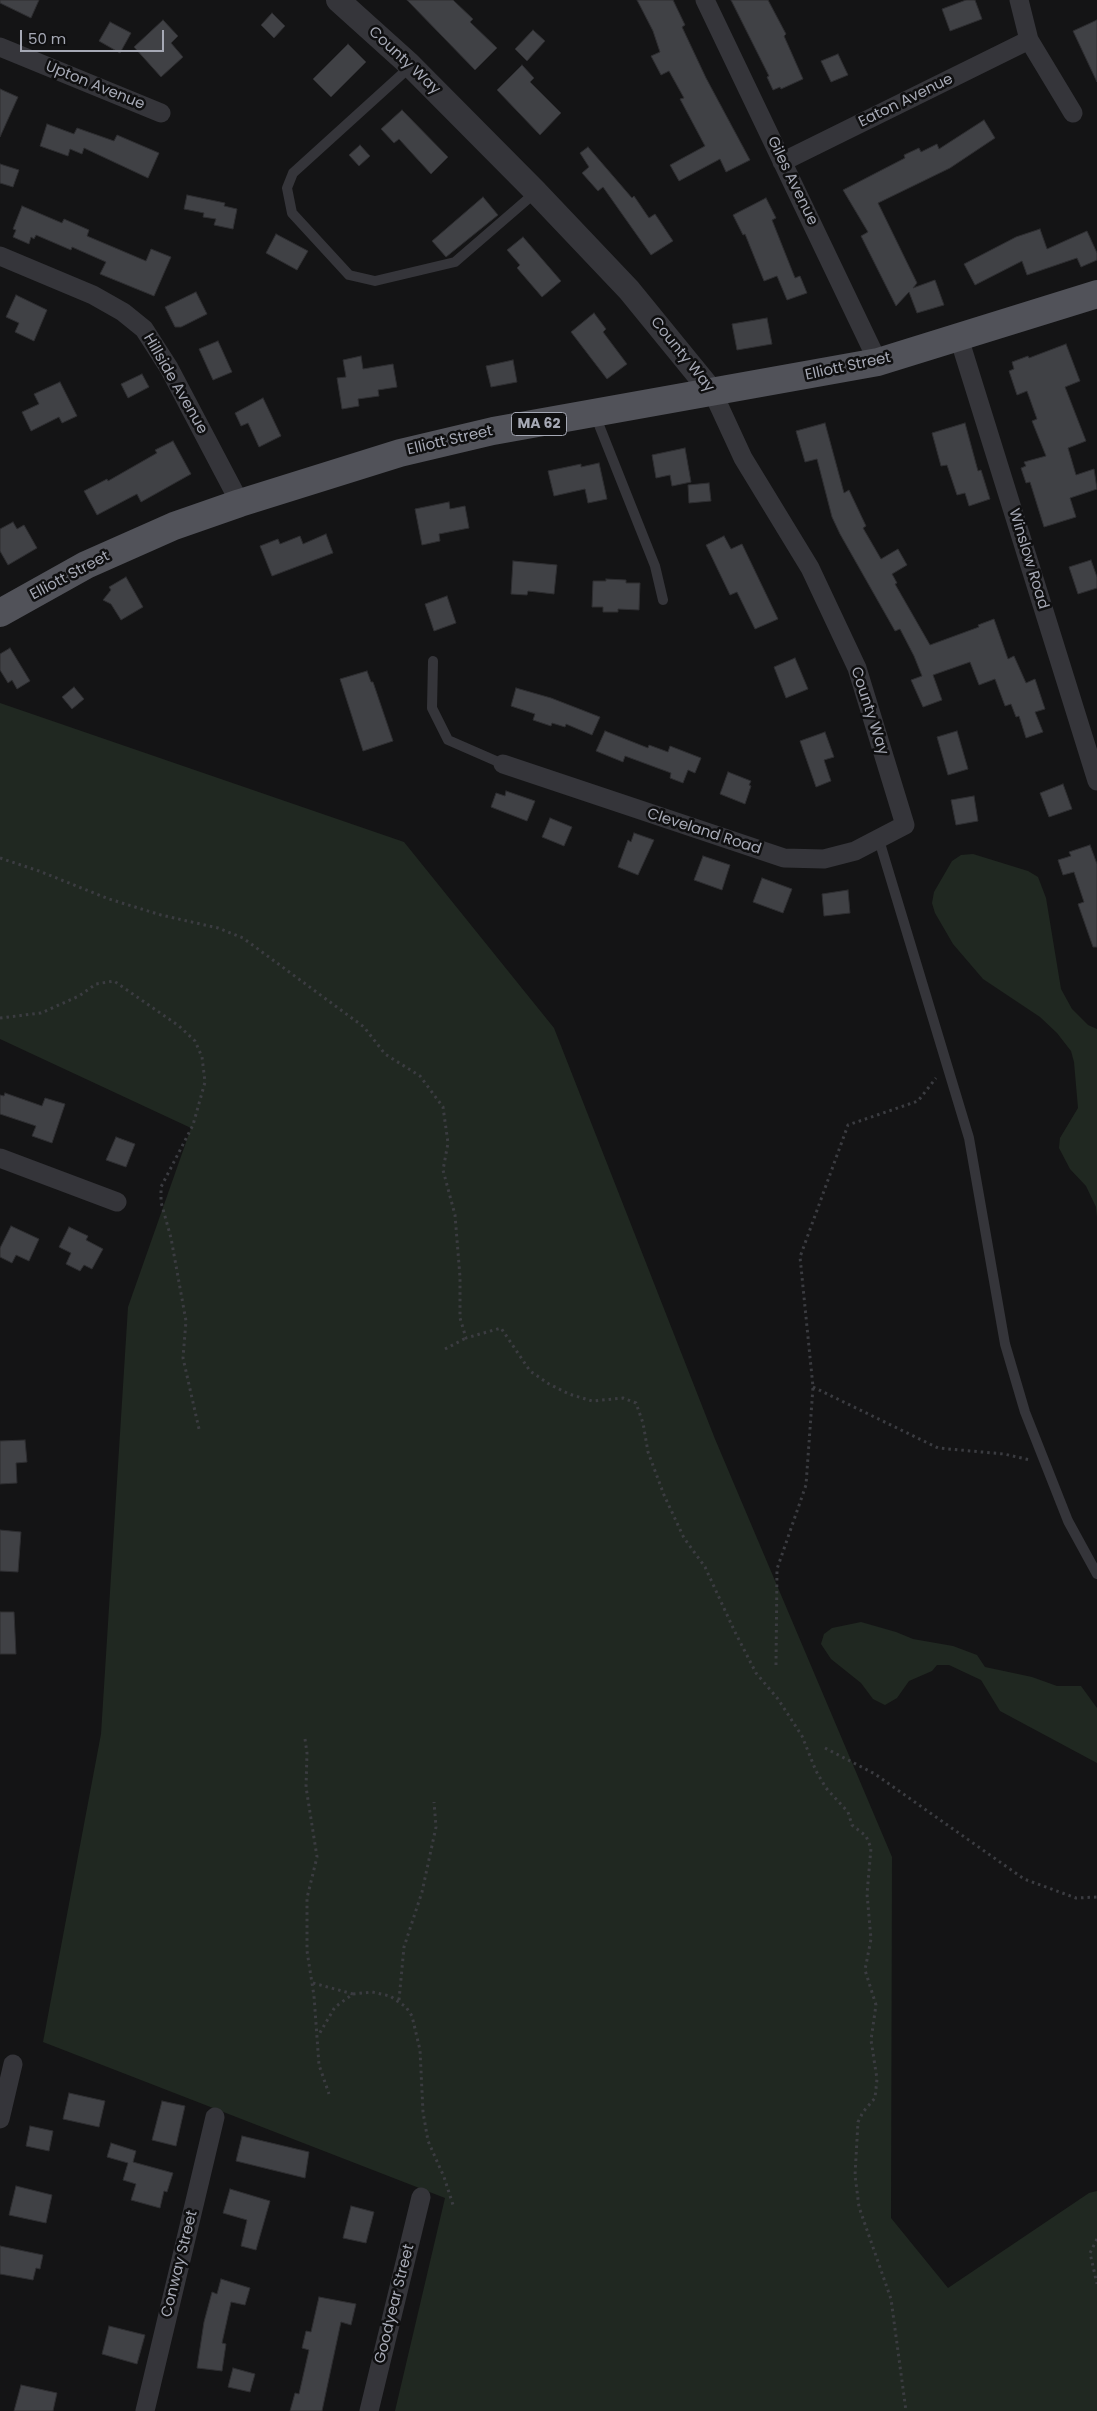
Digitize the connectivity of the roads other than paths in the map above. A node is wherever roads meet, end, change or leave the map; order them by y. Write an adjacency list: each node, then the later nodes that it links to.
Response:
1 (338, 0): 6 (street, County Way)
2 (704, 0): 9 (street, Giles Avenue)
3 (1019, 0): 4 (street)
4 (1029, 40): 8 (street); 9 (street, Eaton Avenue)
5 (0, 48): 7 (street, Upton Avenue)
6 (411, 66): 10 (street, County Way); 10 (lane)
7 (161, 113)
8 (1073, 113)
9 (782, 162): 14 (street, Giles Avenue)
10 (536, 192): 15 (street, County Way)
11 (0, 256): 17 (street, Hillside Avenue)
12 (1097, 294): 13 (main road, Elliott Street / MA 62)
13 (959, 338): 14 (main road, Elliott Street / MA 62); 22 (street, Winslow Road)
14 (878, 362): 15 (main road, Elliott Street / MA 62)
15 (713, 393): 16 (main road, Elliott Street / MA 62); 23 (street, County Way)
16 (595, 414): 17 (main road, Elliott Street / MA 62); 18 (lane)
17 (240, 502): 19 (main road, Elliott Street / MA 62)
18 (663, 600)
19 (0, 613)
20 (433, 661): 21 (lane)
21 (503, 764): 24 (street, Cleveland Road)
22 (1097, 781)
23 (905, 826): 24 (street, Cleveland Road)
24 (879, 840): 27 (lane)
25 (0, 1158): 26 (street)
26 (117, 1202)
27 (1097, 1574)
28 (13, 2064): 30 (street)
29 (215, 2117): 32 (street, Conway Street)
30 (0, 2120)
31 (421, 2197): 33 (street, Goodyear Street)
32 (144, 2411)
33 (369, 2411)

